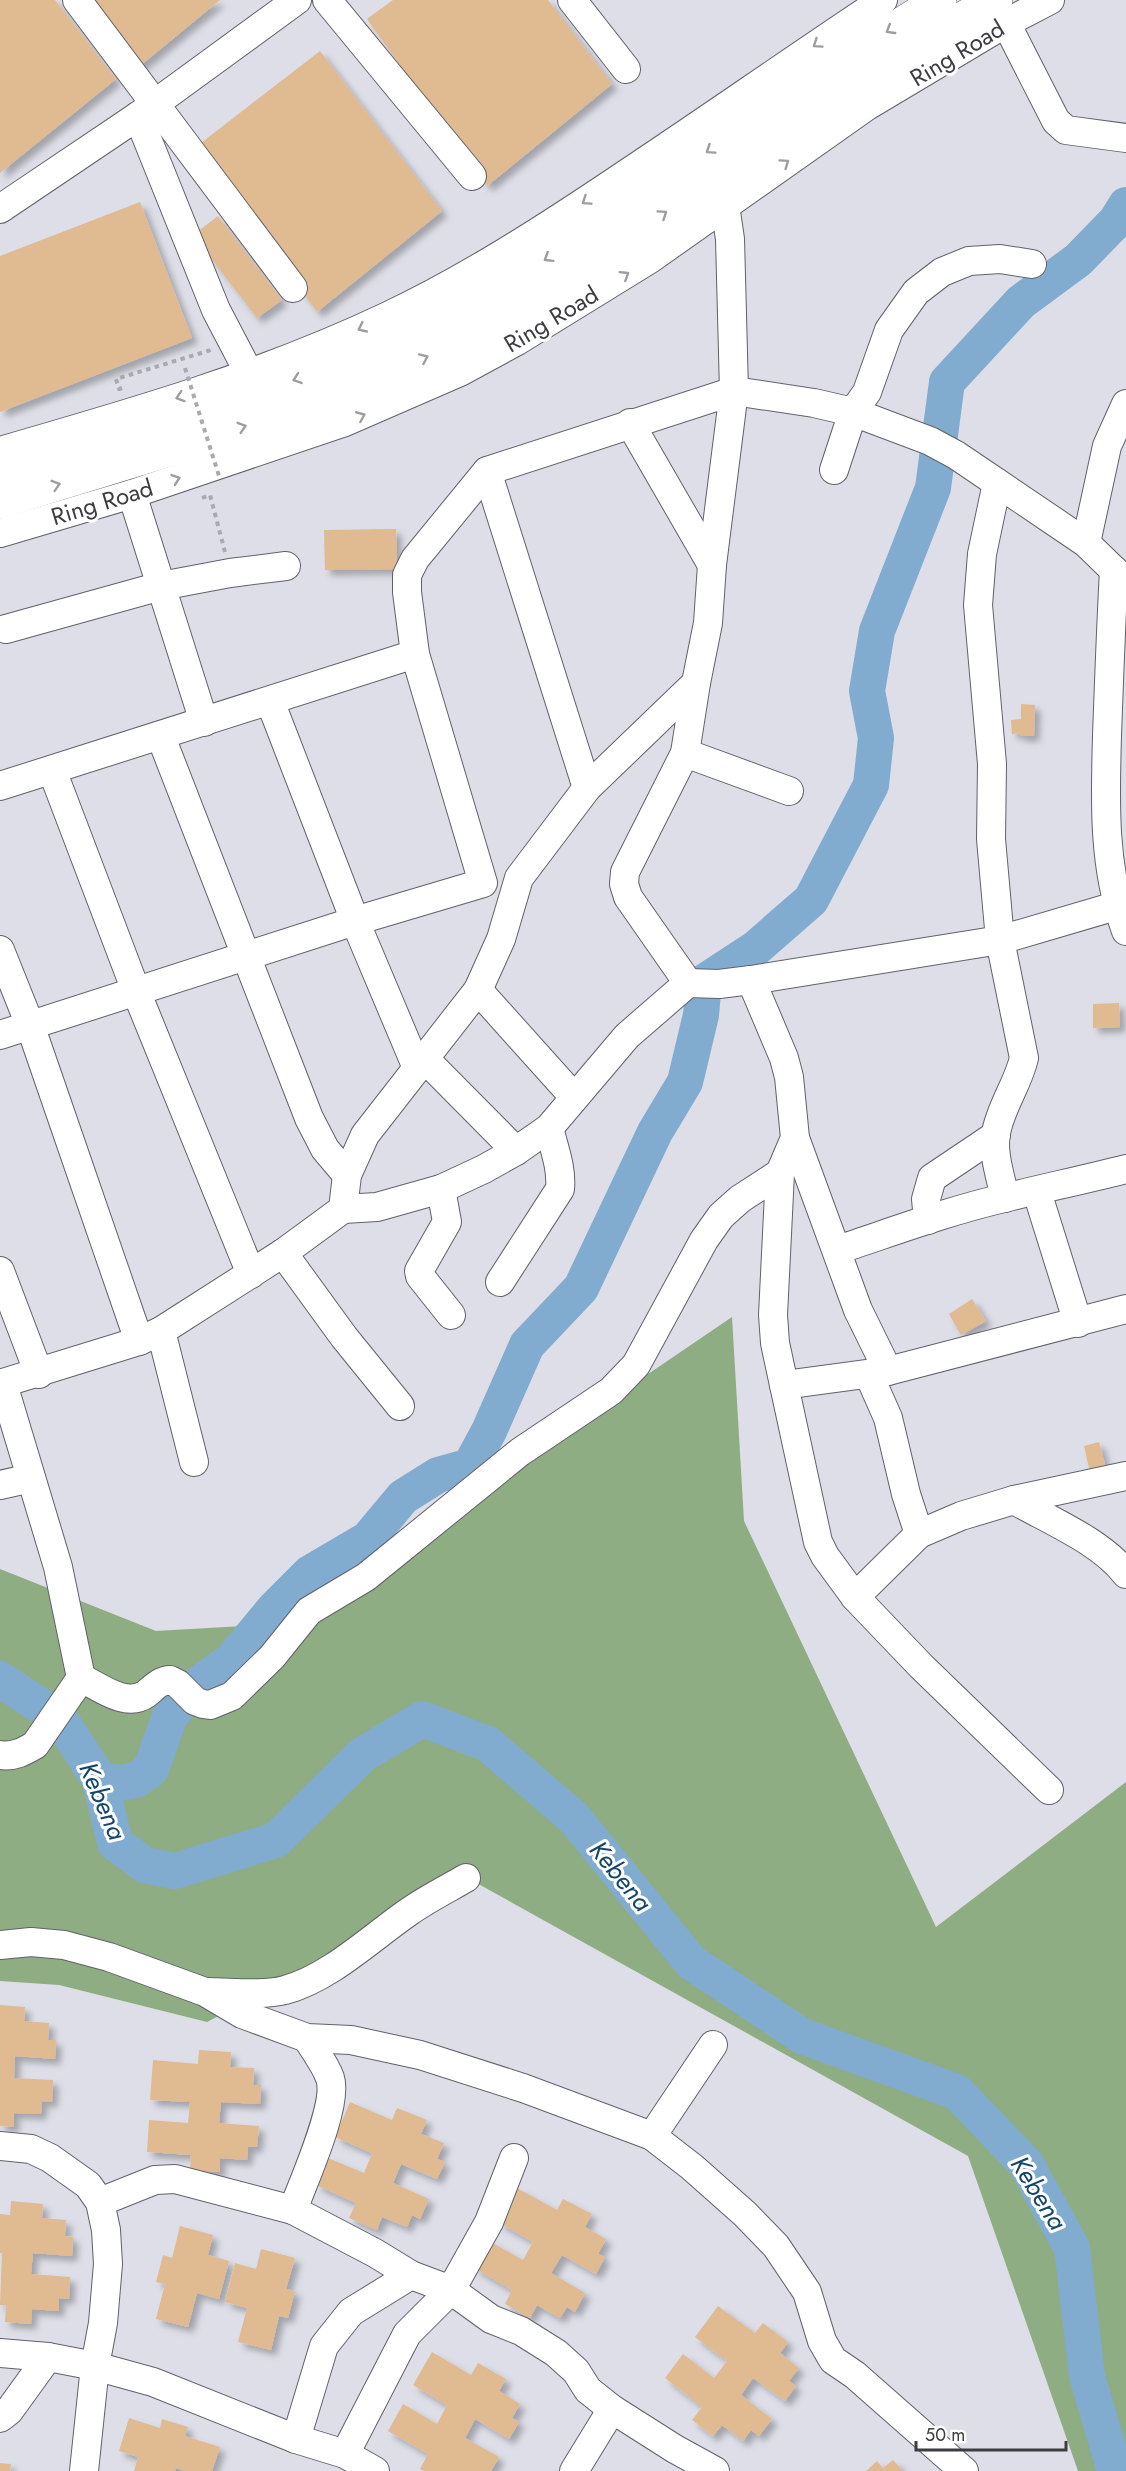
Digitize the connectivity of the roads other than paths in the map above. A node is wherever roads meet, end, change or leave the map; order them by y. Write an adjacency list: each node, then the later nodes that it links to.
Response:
1 (77, 0): 10 (street)
2 (297, 0): 10 (street)
3 (327, 0): 12 (street)
4 (572, 0): 9 (street)
5 (884, 0): 17 (street, one-way to 17)
6 (940, 0): 25 (highway, one-way to 25)
7 (1050, 0): 8 (street, Ring Road)
8 (1001, 11): 11 (street); 13 (street, Ring Road, one-way to 8); 28 (highway, Ring Road, one-way to 8)
9 (626, 69)
10 (146, 110): 14 (street); 16 (street); 17 (street)
11 (1126, 138)
12 (472, 176)
13 (726, 205): 18 (street); 27 (street, Ring Road, one-way to 13)
14 (1, 206)
15 (1032, 264): 20 (street)
16 (293, 288)
17 (250, 375): 22 (street, one-way to 22)
18 (734, 390): 20 (street); 21 (street); 31 (street)
19 (1126, 404): 30 (street)
20 (853, 412): 23 (street); 26 (street)
21 (630, 423): 24 (street); 31 (street)
22 (0, 451)
23 (834, 470)
24 (487, 471): 36 (street); 44 (street)
25 (0, 474)
26 (997, 483): 30 (street); 50 (street)
27 (132, 494): 29 (street, Ring Road); 34 (street)
28 (0, 502)
29 (0, 533)
30 (1086, 543): 33 (street)
31 (712, 565): 37 (street)
32 (286, 566): 34 (street)
33 (1120, 576): 48 (street)
34 (161, 586): 35 (street); 39 (street)
35 (6, 629)
36 (415, 654): 38 (street); 47 (street)
37 (696, 683): 41 (street); 44 (street)
38 (270, 702): 39 (street); 49 (street)
39 (204, 722): 40 (street)
40 (161, 737): 42 (street); 52 (street)
41 (685, 753): 45 (street); 54 (street)
42 (52, 770): 43 (street); 56 (street)
43 (0, 786)
44 (587, 788): 46 (street)
45 (789, 791)
46 (519, 878): 47 (street); 55 (street)
47 (483, 883): 49 (street)
48 (1123, 913): 50 (street)
49 (355, 921): 52 (street); 59 (street)
50 (1000, 939): 53 (street); 62 (street)
51 (0, 950): 57 (street)
52 (247, 956): 56 (street); 67 (street)
53 (751, 981): 54 (street); 63 (street)
54 (702, 984): 60 (street)
55 (478, 990): 59 (street); 60 (street)
56 (135, 991): 57 (street); 76 (street)
57 (30, 1025): 58 (street); 81 (street)
58 (0, 1035)
59 (421, 1063): 64 (street); 67 (street)
60 (574, 1097): 61 (street)
61 (549, 1128): 64 (street); 77 (street)
62 (996, 1135): 70 (street); 72 (street)
63 (795, 1138): 66 (street); 73 (street)
64 (516, 1150): 68 (street)
65 (1126, 1169): 69 (street)
66 (780, 1173): 85 (street); 95 (street)
67 (347, 1175): 71 (street)
68 (441, 1189): 71 (street); 79 (street)
69 (1037, 1192): 70 (street); 80 (street)
70 (1005, 1198): 72 (street)
71 (344, 1209): 74 (street)
72 (928, 1220): 73 (street)
73 (837, 1251): 82 (street)
74 (283, 1253): 76 (street); 86 (street)
75 (0, 1271): 83 (street)
76 (251, 1274): 81 (street)
77 (500, 1282)
78 (1126, 1309): 80 (street)
79 (451, 1316)
80 (1078, 1323): 82 (street)
81 (150, 1336): 83 (street); 87 (street)
82 (878, 1373): 85 (street); 92 (street)
83 (39, 1374): 84 (street)
84 (2, 1384): 89 (street)
85 (784, 1385): 94 (street)
86 (400, 1406)
87 (194, 1462)
88 (1126, 1476): 91 (street)
89 (31, 1478): 90 (street); 95 (street)
90 (0, 1485)
91 (1014, 1500): 92 (street); 93 (street)
92 (919, 1534): 94 (street)
93 (1126, 1574)
94 (855, 1597): 97 (street)
95 (73, 1688): 96 (street)
96 (3, 1760)
97 (1049, 1790)
98 (466, 1878): 100 (street)
99 (0, 1945): 100 (street)
100 (205, 1992): 101 (street)
101 (307, 2038): 103 (street); 107 (street)
102 (712, 2045): 103 (street)
103 (652, 2136): 121 (street)
104 (0, 2146): 106 (street)
105 (513, 2158): 109 (street)
106 (100, 2202): 107 (street); 112 (street)
107 (293, 2210): 108 (street)
108 (411, 2275): 109 (street); 115 (street)
109 (451, 2290): 113 (street); 116 (street)
110 (0, 2353): 111 (street)
111 (48, 2357): 112 (street); 114 (street)
112 (95, 2366): 115 (street); 117 (street)
113 (612, 2409): 119 (street); 120 (street)
114 (0, 2418)
115 (296, 2439): 116 (street)
116 (345, 2454): 118 (street)
117 (84, 2471)
118 (375, 2471)
119 (574, 2471)
120 (715, 2471)
121 (964, 2471)

